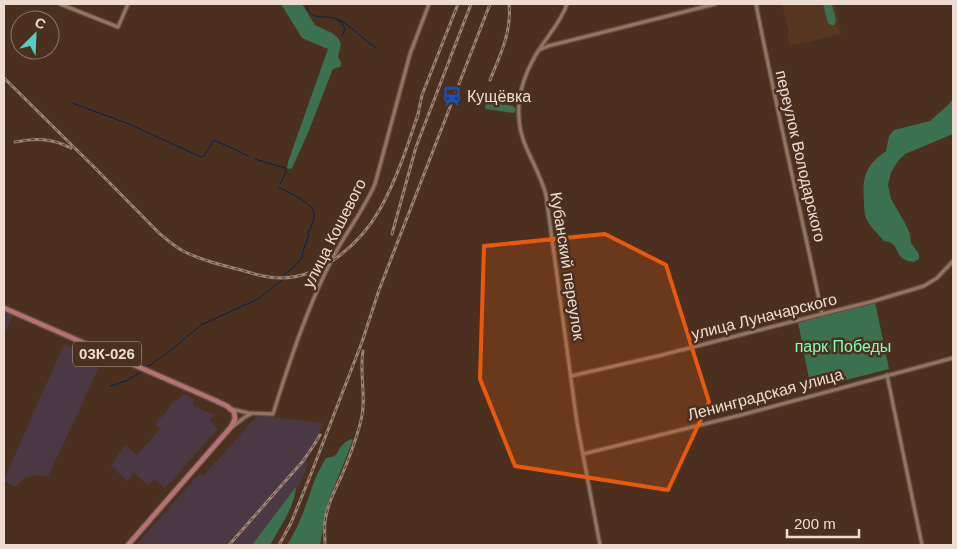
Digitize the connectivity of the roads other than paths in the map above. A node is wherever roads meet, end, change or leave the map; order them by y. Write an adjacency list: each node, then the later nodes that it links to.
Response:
1 (60, 4): 2 (street)
2 (128, 4)
3 (429, 4): 15 (street, улица Кошевого)
4 (567, 4): 7 (street, Кубанский переулок)
5 (714, 4): 7 (street)
6 (756, 4): 10 (street, переулок Володарского)
7 (538, 51): 13 (street, Кубанский переулок)
8 (953, 261): 10 (street, улица Луначарского)
9 (4, 308): 14 (main road, 03К-026)
10 (822, 314): 13 (street, улица Луначарского)
11 (953, 358): 12 (street, Ленинградская улица)
12 (888, 375): 17 (street, Ленинградская улица); 20 (street)
13 (572, 376): 17 (street, Кубанский переулок)
14 (230, 408): 15 (street); 16 (main road)
15 (252, 414): 16 (street)
16 (231, 427): 18 (main road)
17 (583, 454): 19 (street, Кубанский переулок)
18 (128, 545)
19 (600, 545)
20 (922, 545)

